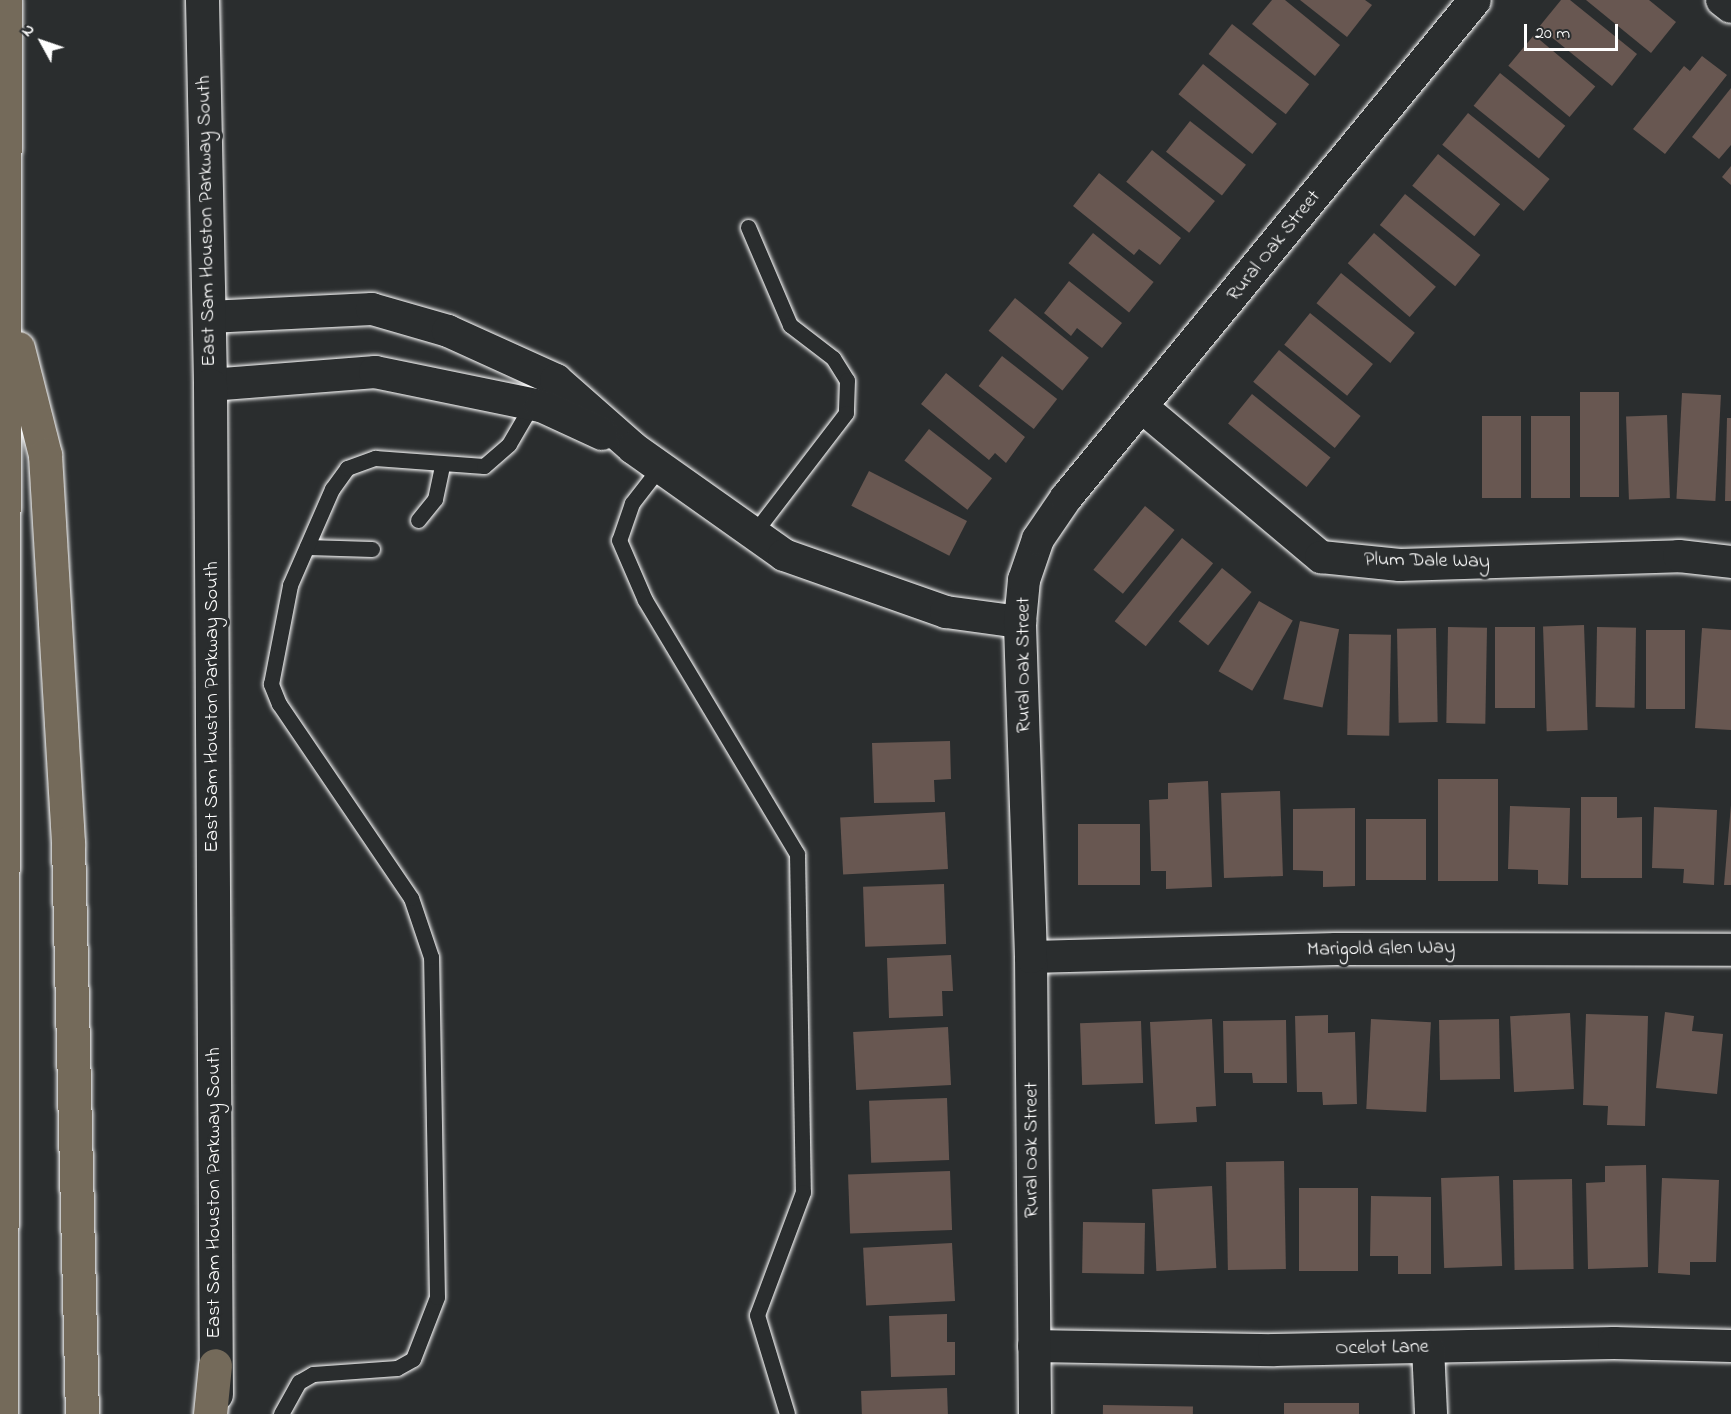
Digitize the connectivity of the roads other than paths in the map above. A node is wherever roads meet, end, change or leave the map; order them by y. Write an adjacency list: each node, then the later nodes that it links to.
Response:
1 (5, 0): 7 (highway)
2 (202, 0): 8 (main road, East Sam Houston Parkway South)
3 (1475, 0): 12 (street, Rural Oak Street)
4 (1722, 0): 5 (street)
5 (1731, 7)
6 (748, 227): 17 (lane)
7 (6, 299): 28 (highway); 29 (highway)
8 (209, 317): 9 (street); 10 (main road, East Sam Houston Parkway South)
9 (545, 375): 11 (lane); 13 (street)
10 (210, 385): 11 (street); 27 (main road, East Sam Houston Parkway South)
11 (532, 404): 13 (street); 14 (lane)
12 (1142, 407): 20 (street, Plum Dale Way); 21 (street, Rural Oak Street)
13 (633, 448): 15 (street)
14 (442, 465): 16 (lane); 18 (lane)
15 (660, 467): 17 (street); 33 (lane)
16 (418, 520)
17 (753, 534): 21 (street)
18 (307, 547): 19 (lane); 32 (lane)
19 (372, 549)
20 (1731, 562)
21 (1020, 622): 23 (street, Rural Oak Street)
22 (1731, 950): 23 (street, Marigold Glen Way)
23 (1031, 957): 24 (street, Rural Oak Street)
24 (1034, 1346): 26 (street, Ocelot Lane); 34 (street, Rural Oak Street)
25 (1731, 1346): 26 (street, Ocelot Lane)
26 (1428, 1347): 35 (street)
27 (215, 1365): 30 (highway); 31 (main road, East Sam Houston Parkway South)
28 (2, 1414)
29 (82, 1414)
30 (210, 1414)
31 (216, 1414)
32 (280, 1414)
33 (787, 1414)
34 (1035, 1414)
35 (1431, 1414)

